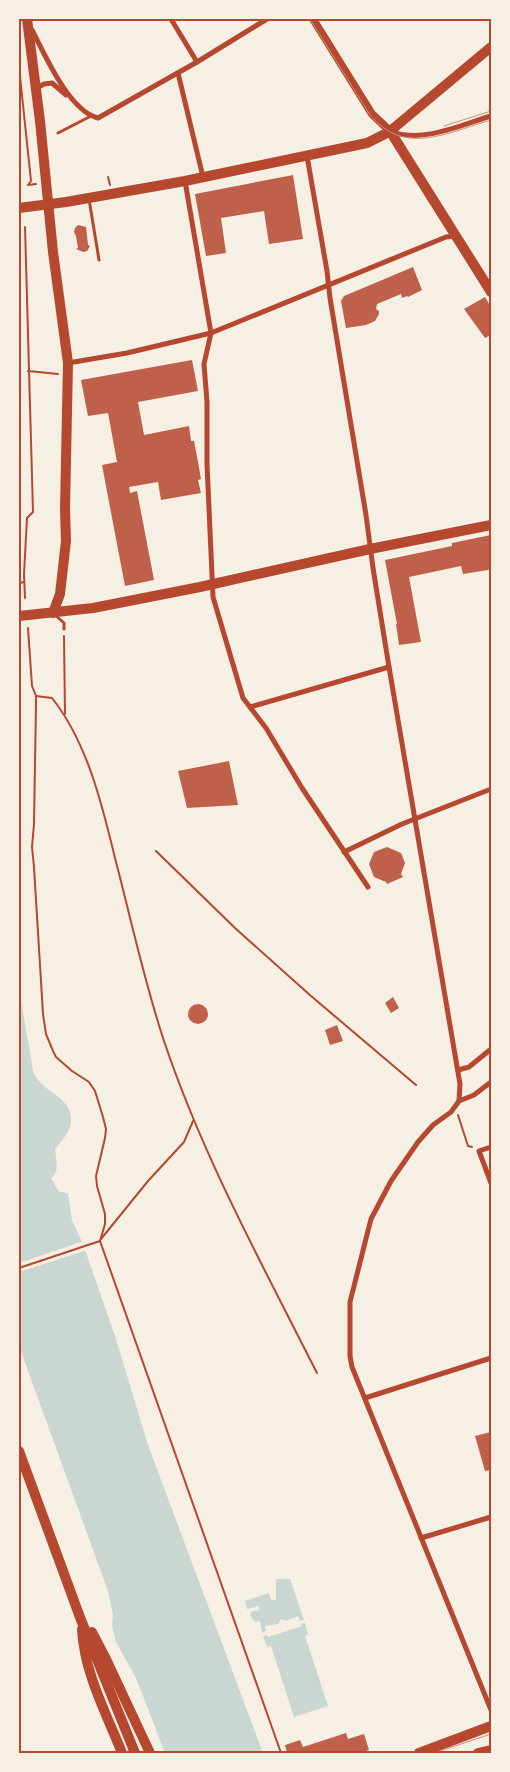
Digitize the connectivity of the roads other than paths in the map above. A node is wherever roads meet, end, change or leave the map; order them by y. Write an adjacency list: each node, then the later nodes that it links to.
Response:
1 (171, 19): 6 (street)
2 (267, 19): 6 (street)
3 (313, 19): 12 (street)
4 (28, 21): 8 (main road); 9 (street)
5 (491, 47): 12 (main road)
6 (197, 62): 7 (street)
7 (178, 73): 10 (street); 15 (street)
8 (37, 88): 9 (street); 18 (main road)
9 (71, 99): 10 (street)
10 (91, 116): 13 (lane)
11 (491, 116): 12 (street)
12 (390, 131): 14 (main road); 20 (main road)
13 (58, 133)
14 (306, 156): 15 (main road); 22 (street)
15 (204, 177): 16 (main road)
16 (185, 181): 17 (main road); 24 (street)
17 (89, 198): 18 (main road); 21 (lane)
18 (48, 205): 19 (main road); 25 (main road)
19 (19, 208)
20 (457, 236): 22 (street); 23 (main road)
21 (99, 260)
22 (328, 285): 24 (street); 27 (street)
23 (491, 292)
24 (211, 333): 25 (street); 28 (street)
25 (68, 363): 29 (main road)
26 (491, 525): 27 (main road)
27 (370, 548): 28 (main road); 32 (street)
28 (213, 584): 29 (main road); 33 (street)
29 (53, 613): 30 (main road); 31 (lane)
30 (19, 616)
31 (64, 629)
32 (389, 667): 33 (street); 35 (street)
33 (250, 707): 36 (street)
34 (491, 789): 35 (street)
35 (415, 819): 36 (street); 39 (street)
36 (344, 852): 37 (street)
37 (368, 887)
38 (491, 1049): 39 (street)
39 (458, 1070): 41 (street)
40 (491, 1082): 41 (street)
41 (459, 1101): 45 (street)
42 (491, 1147): 43 (street)
43 (491, 1183)
44 (491, 1358): 45 (street)
45 (365, 1398): 48 (street)
46 (19, 1451): 49 (main road)
47 (491, 1517): 48 (street)
48 (421, 1538): 50 (street)
49 (81, 1620): 54 (main road); 55 (main road); 56 (main road)
50 (491, 1710)
51 (491, 1726): 53 (main road)
52 (491, 1730): 53 (lane)
53 (470, 1734): 57 (main road)
54 (122, 1753)
55 (135, 1753)
56 (150, 1753)
57 (419, 1753)

